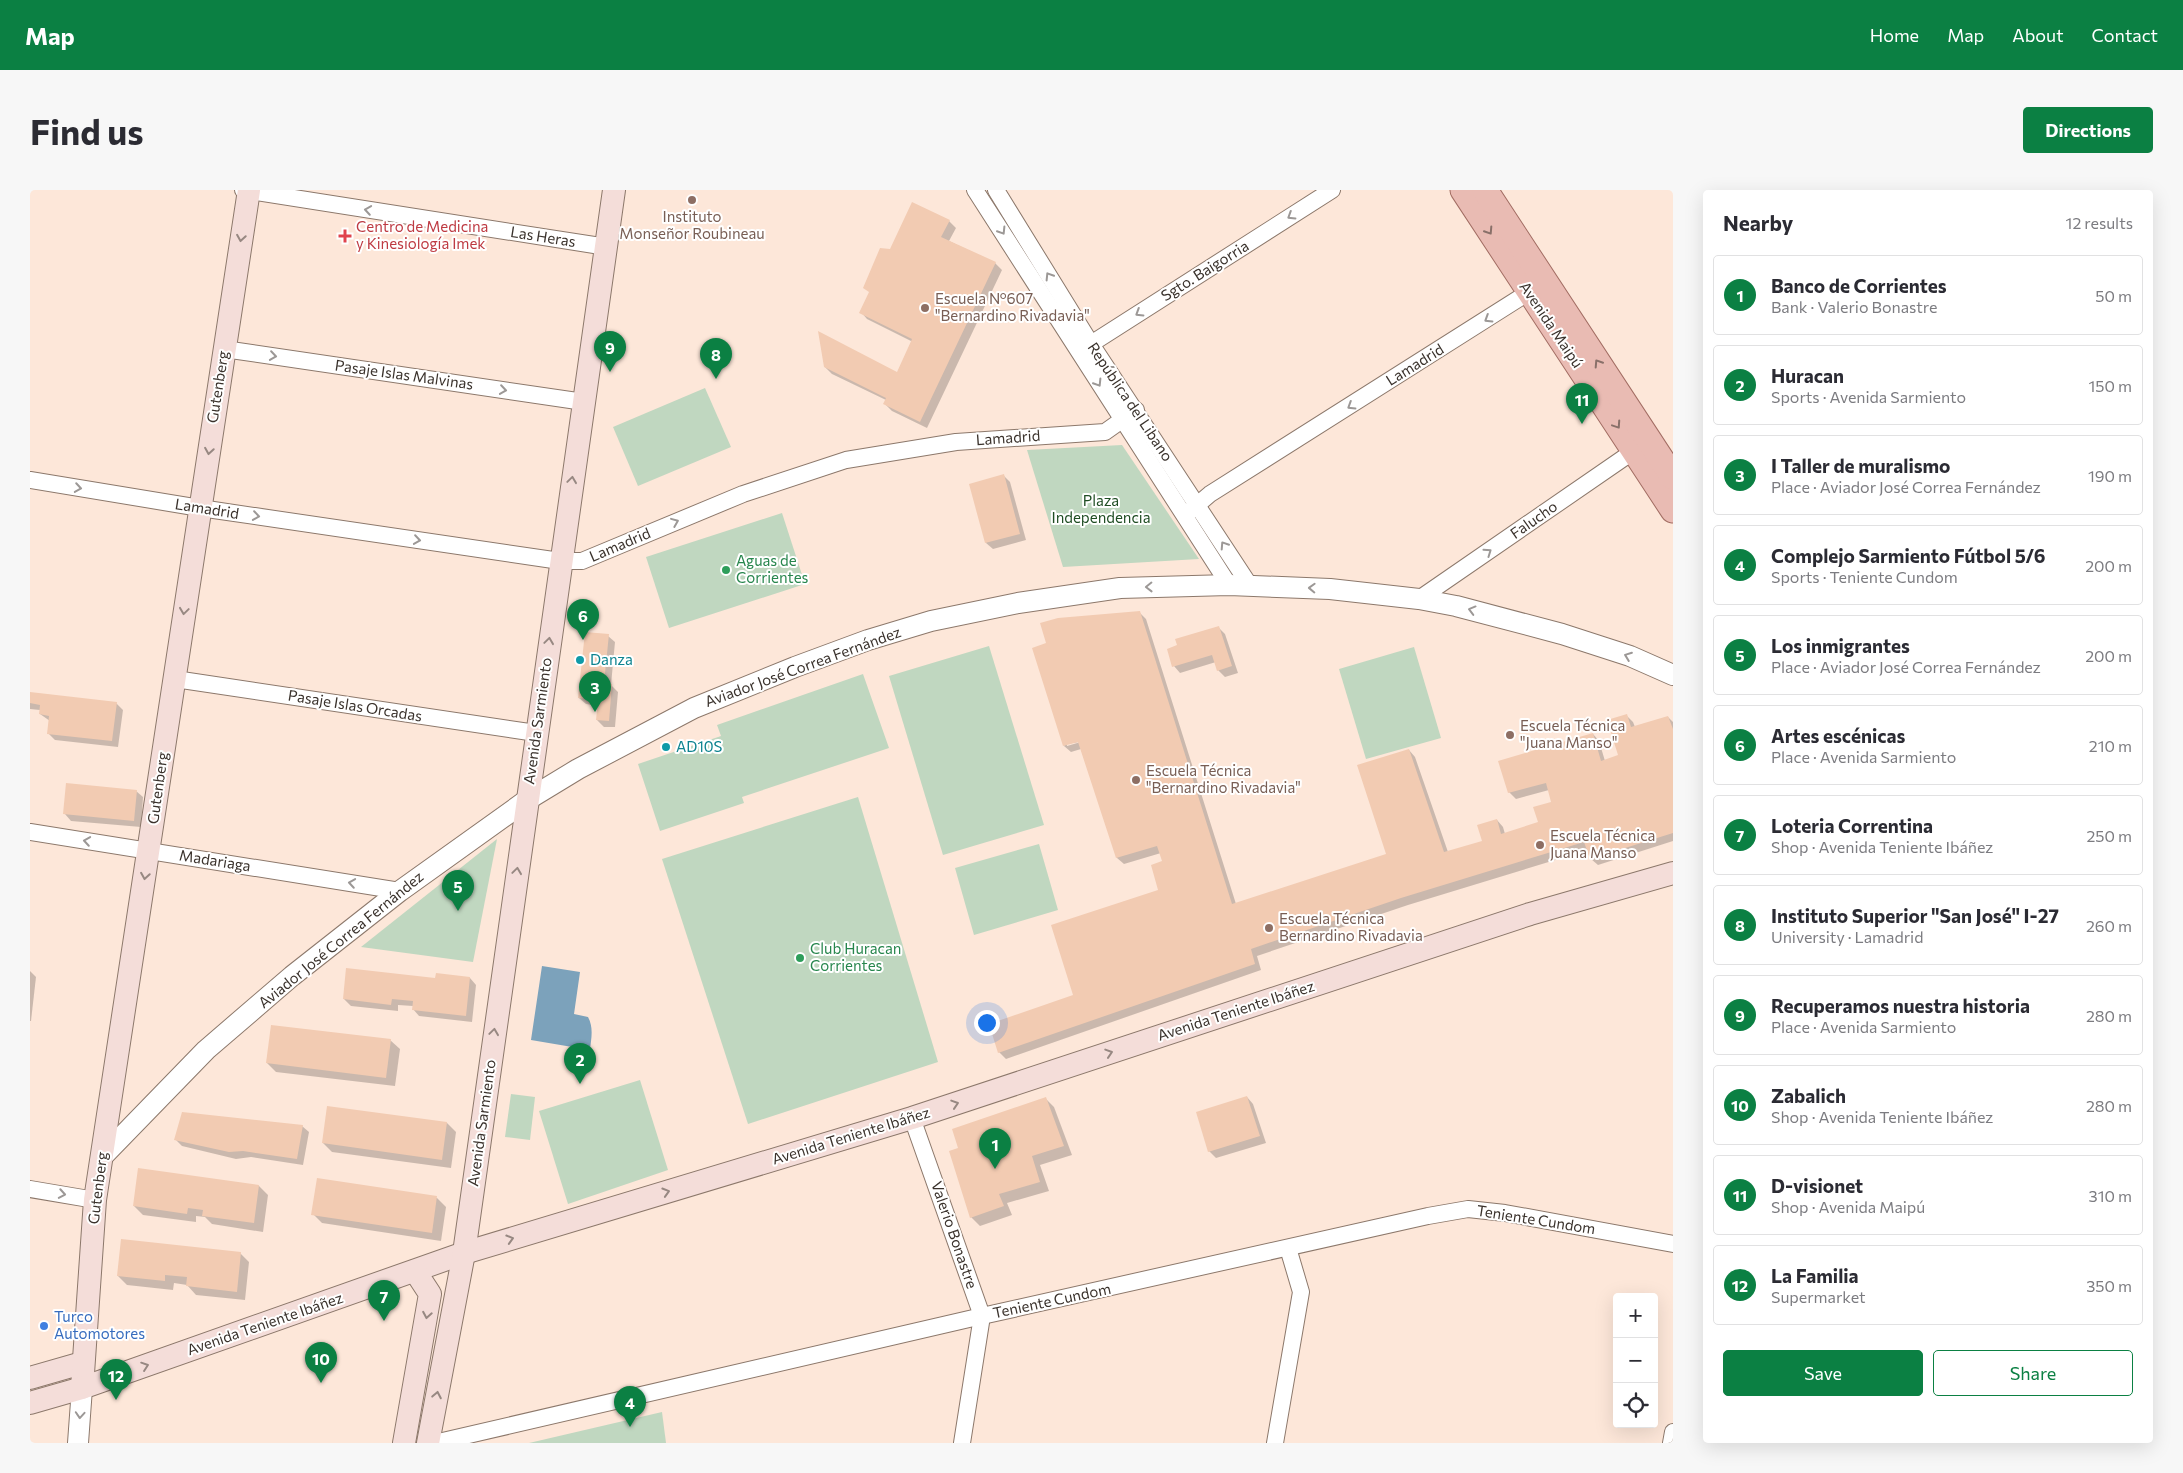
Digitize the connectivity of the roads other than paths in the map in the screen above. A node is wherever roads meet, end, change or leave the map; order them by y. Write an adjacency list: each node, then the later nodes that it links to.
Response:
1 (247, 190): 8 (street, Las Heras, one-way to 1); 11 (main road, Gutenberg, one-way to 11)
2 (614, 190): 8 (main road, Avenida Sarmiento)
3 (975, 190): 10 (street, República del Libano, one-way to 10)
4 (996, 190): 10 (street, República del Libano, one-way to 4)
5 (1332, 190): 10 (street, Sgto. Baigorria, one-way to 10)
6 (1463, 190): 9 (main road, Avenida Maipú, one-way to 9)
7 (1485, 190): 9 (main road, Avenida Maipú)
8 (607, 247): 12 (main road, Avenida Sarmiento)
9 (1537, 287): 15 (main road, Avenida Maipú); 18 (street, Lamadrid, one-way to 18)
10 (1085, 348): 13 (street, República del Libano); 14 (street, República del Libano, one-way to 14)
11 (224, 349): 12 (street, Pasaje Islas Malvinas, one-way to 12); 19 (main road, Gutenberg, one-way to 19)
12 (584, 402): 22 (main road, Avenida Sarmiento, one-way to 12)
13 (1136, 410): 14 (street, Lamadrid); 18 (street, República del Libano)
14 (1121, 420): 21 (street, República del Libano); 22 (street, Lamadrid, one-way to 14)
15 (1642, 446): 16 (main road, Avenida Maipú); 20 (main road, Avenida Maipú); 25 (street, Falucho, one-way to 15)
16 (1673, 477)
17 (30, 480): 19 (street, Lamadrid, one-way to 19)
18 (1198, 505): 21 (street, Lamadrid); 24 (street, República del Libano, one-way to 18)
19 (200, 508): 22 (street, Lamadrid, one-way to 22); 27 (main road, Gutenberg, one-way to 27)
20 (1673, 510)
21 (1185, 515): 23 (street, República del Libano)
22 (560, 561): 28 (main road, Avenida Sarmiento, one-way to 22)
23 (1229, 585): 24 (street, Aviador José Correa Fernández); 29 (street, Aviador José Correa Fernández, one-way to 29)
24 (1250, 586): 25 (street, Aviador José Correa Fernández, one-way to 24)
25 (1419, 599): 26 (street, Aviador José Correa Fernández, one-way to 25)
26 (1673, 675)
27 (174, 679): 28 (street, Pasaje Islas Orcadas); 31 (main road, Gutenberg)
28 (536, 733): 29 (main road, Avenida Sarmiento)
29 (527, 800): 33 (street, Aviador José Correa Fernández); 40 (main road, Avenida Sarmiento, one-way to 29)
30 (30, 832): 31 (street, Madariaga, one-way to 30)
31 (149, 851): 33 (street, Madariaga, one-way to 31); 35 (main road, Gutenberg, one-way to 35)
32 (1673, 872): 34 (main road, Avenida Teniente Ibáñez, one-way to 32)
33 (400, 891): 35 (street, Aviador José Correa Fernández)
34 (912, 1118): 40 (main road, Avenida Teniente Ibáñez, one-way to 34); 42 (street, Valerio Bonastre)
35 (102, 1157): 37 (main road, Gutenberg)
36 (30, 1189): 37 (street, one-way to 37)
37 (95, 1200): 43 (main road, Gutenberg)
38 (1673, 1244): 39 (street, Teniente Cundom)
39 (1288, 1248): 42 (street, Teniente Cundom); 53 (street)
40 (464, 1253): 41 (main road, Avenida Teniente Ibáñez); 50 (main road, Avenida Sarmiento, one-way to 40)
41 (415, 1271): 45 (main road, Avenida Teniente Ibáñez, one-way to 41); 49 (main road, one-way to 49)
42 (982, 1316): 51 (street, Teniente Cundom); 52 (street, Valerio Bonastre)
43 (82, 1363): 44 (main road); 45 (main road, Gutenberg)
44 (30, 1378)
45 (82, 1388): 46 (main road, Avenida Teniente Ibáñez); 48 (street, one-way to 48)
46 (30, 1403)
47 (1673, 1432): 54 (street)
48 (78, 1443)
49 (404, 1443)
50 (428, 1443)
51 (434, 1443)
52 (962, 1443)
53 (1275, 1443)
54 (1671, 1443)

